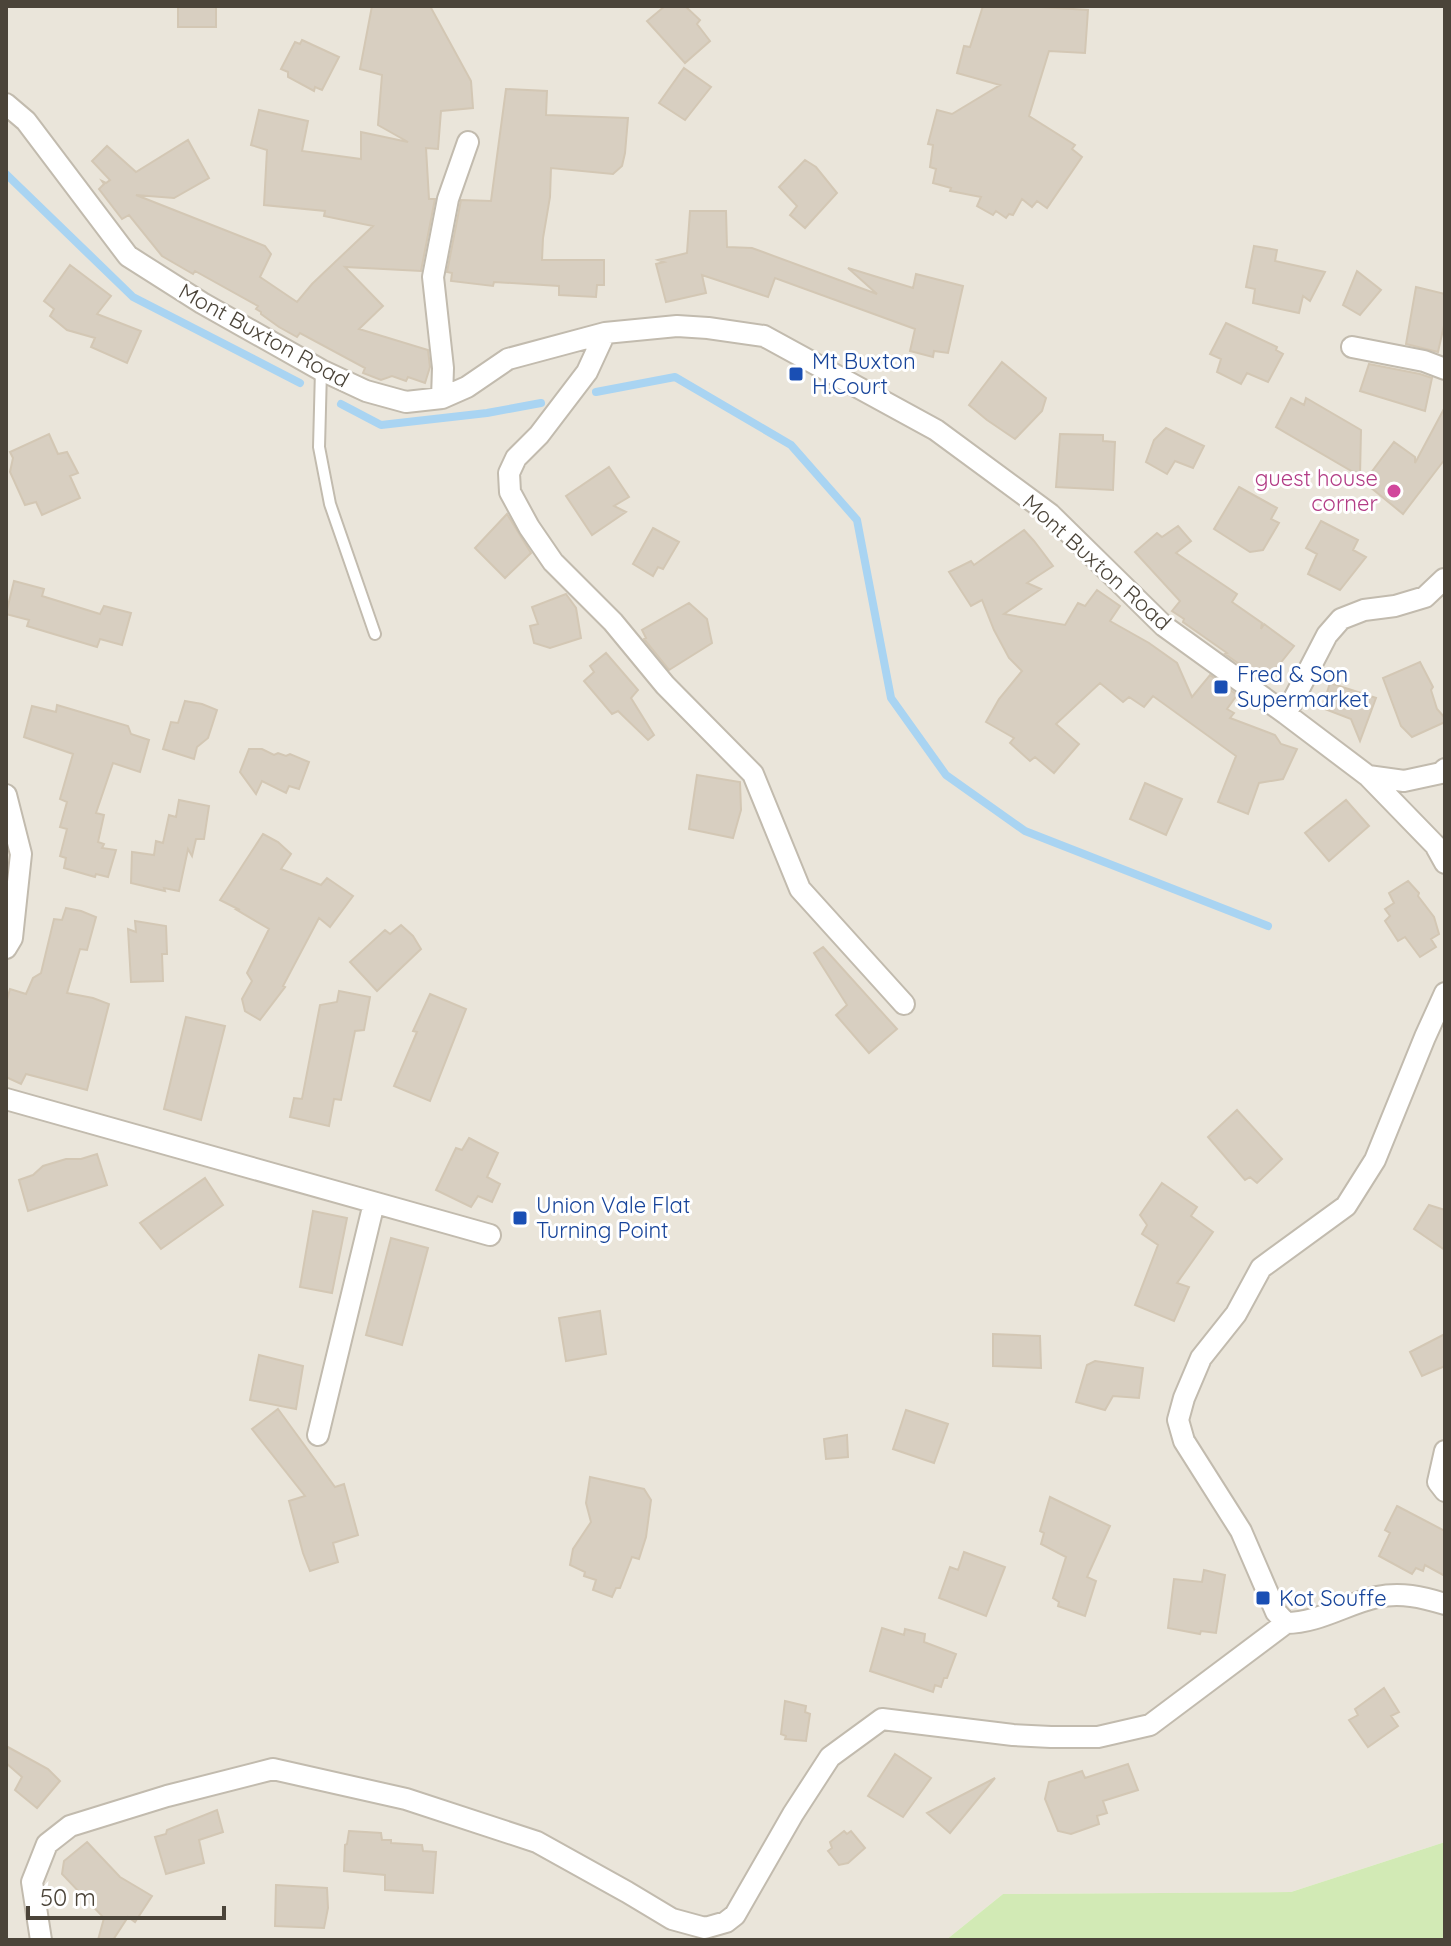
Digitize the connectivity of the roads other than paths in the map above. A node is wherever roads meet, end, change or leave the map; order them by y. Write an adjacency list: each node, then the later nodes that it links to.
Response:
1 (6, 104): 6 (street, Mont Buxton Road)
2 (468, 142): 7 (street)
3 (605, 333): 7 (street, Mont Buxton Road); 10 (street, Mont Buxton Road); 17 (street)
4 (1352, 347): 5 (street)
5 (1445, 369)
6 (321, 370): 7 (street, Mont Buxton Road); 9 (lane)
7 (442, 398)
8 (1444, 579): 10 (street)
9 (375, 634)
10 (1286, 714): 12 (street, Mont Buxton Road)
11 (1445, 769): 12 (street)
12 (1368, 776): 14 (street, Mont Buxton Road)
13 (6, 795): 15 (street)
14 (1445, 863)
15 (6, 948)
16 (1445, 993): 25 (street)
17 (904, 1004)
18 (6, 1099): 19 (street)
19 (374, 1203): 20 (street); 21 (street)
20 (490, 1235)
21 (318, 1435)
22 (1445, 1451): 23 (street)
23 (1445, 1491)
24 (1445, 1604): 25 (street)
25 (1286, 1623): 26 (street)
26 (41, 1940)

